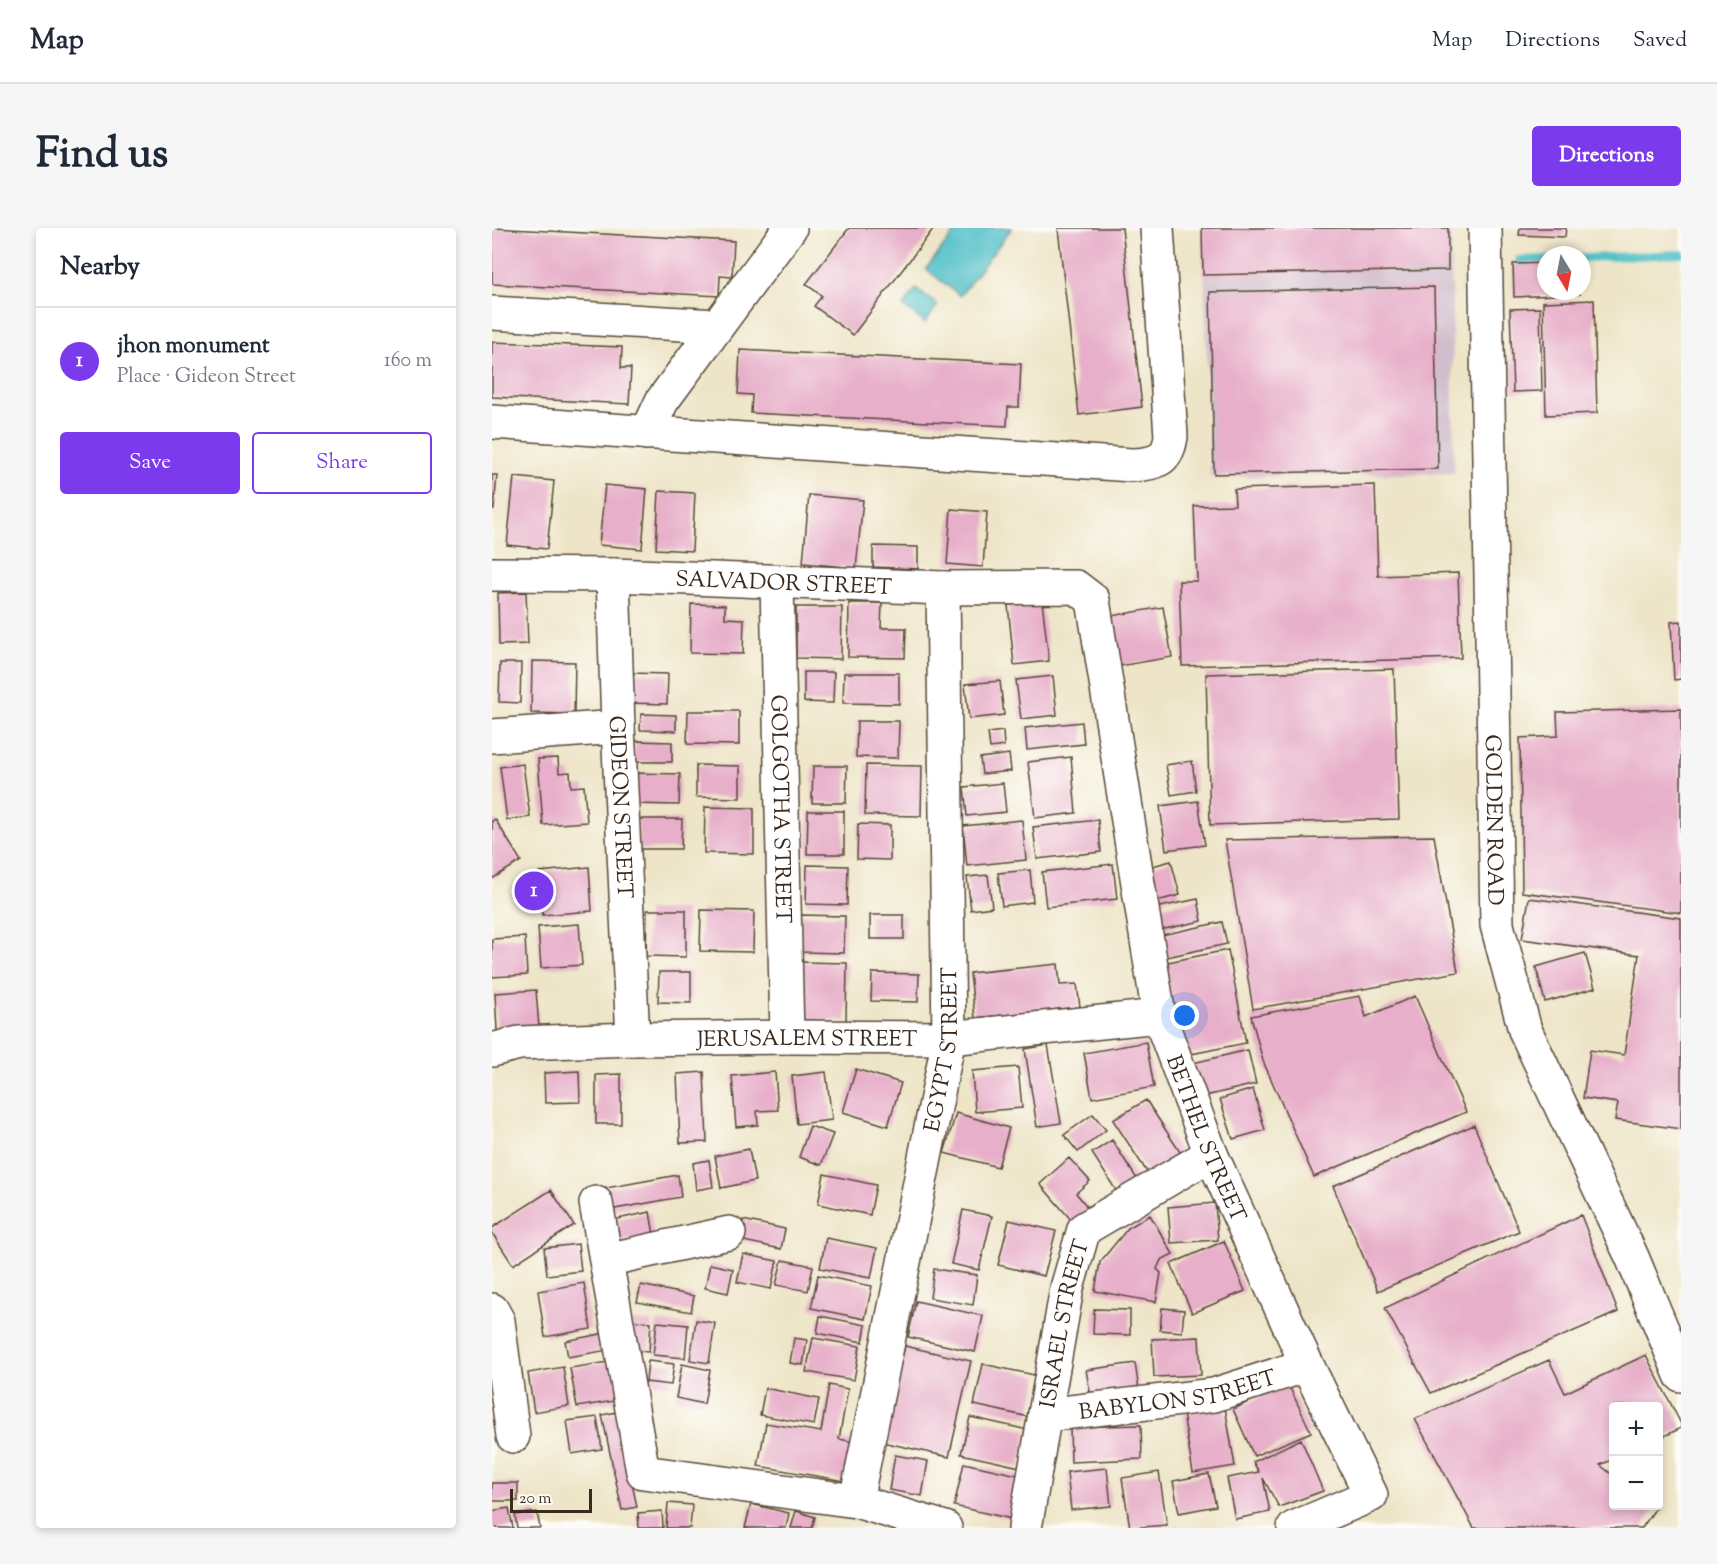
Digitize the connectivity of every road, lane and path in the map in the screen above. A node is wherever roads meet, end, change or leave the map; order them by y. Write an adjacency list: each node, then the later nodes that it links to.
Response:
1 (790, 228): 5 (street)
2 (1157, 228): 7 (street)
3 (1485, 228): 26 (street, GOLDEN ROAD)
4 (492, 313): 5 (street)
5 (717, 326): 7 (street)
6 (492, 422): 7 (street)
7 (647, 433)
8 (492, 574): 9 (street, SALVADOR STREET)
9 (613, 575): 10 (street, SALVADOR STREET); 13 (street, GIDEON STREET)
10 (777, 583): 12 (street, SALVADOR STREET); 16 (street, GOLGOTHA STREET)
11 (1076, 587): 12 (street, SALVADOR STREET); 15 (street, BETHEL STREET)
12 (943, 588): 17 (street, EGYPT STREET)
13 (618, 727): 14 (street); 18 (street, GIDEON STREET)
14 (492, 736)
15 (1159, 1016): 17 (street, JERUSALEM STREET); 20 (street, BETHEL STREET)
16 (787, 1037): 17 (street, JERUSALEM STREET); 18 (street, JERUSALEM STREET)
17 (949, 1038): 29 (street, EGYPT STREET)
18 (633, 1039): 19 (street, JERUSALEM STREET)
19 (492, 1050)
20 (1211, 1154): 25 (street, BETHEL STREET); 27 (street, ISRAEL STREET)
21 (596, 1203): 23 (street)
22 (729, 1233): 23 (street)
23 (606, 1260): 29 (street)
24 (492, 1310): 28 (street)
25 (1307, 1365): 27 (street, BABYLON STREET); 32 (street, BETHEL STREET)
26 (1681, 1375)
27 (1045, 1415): 31 (street, ISRAEL STREET)
28 (513, 1436)
29 (856, 1501): 30 (street)
30 (945, 1528)
31 (1025, 1528)
32 (1294, 1528)

